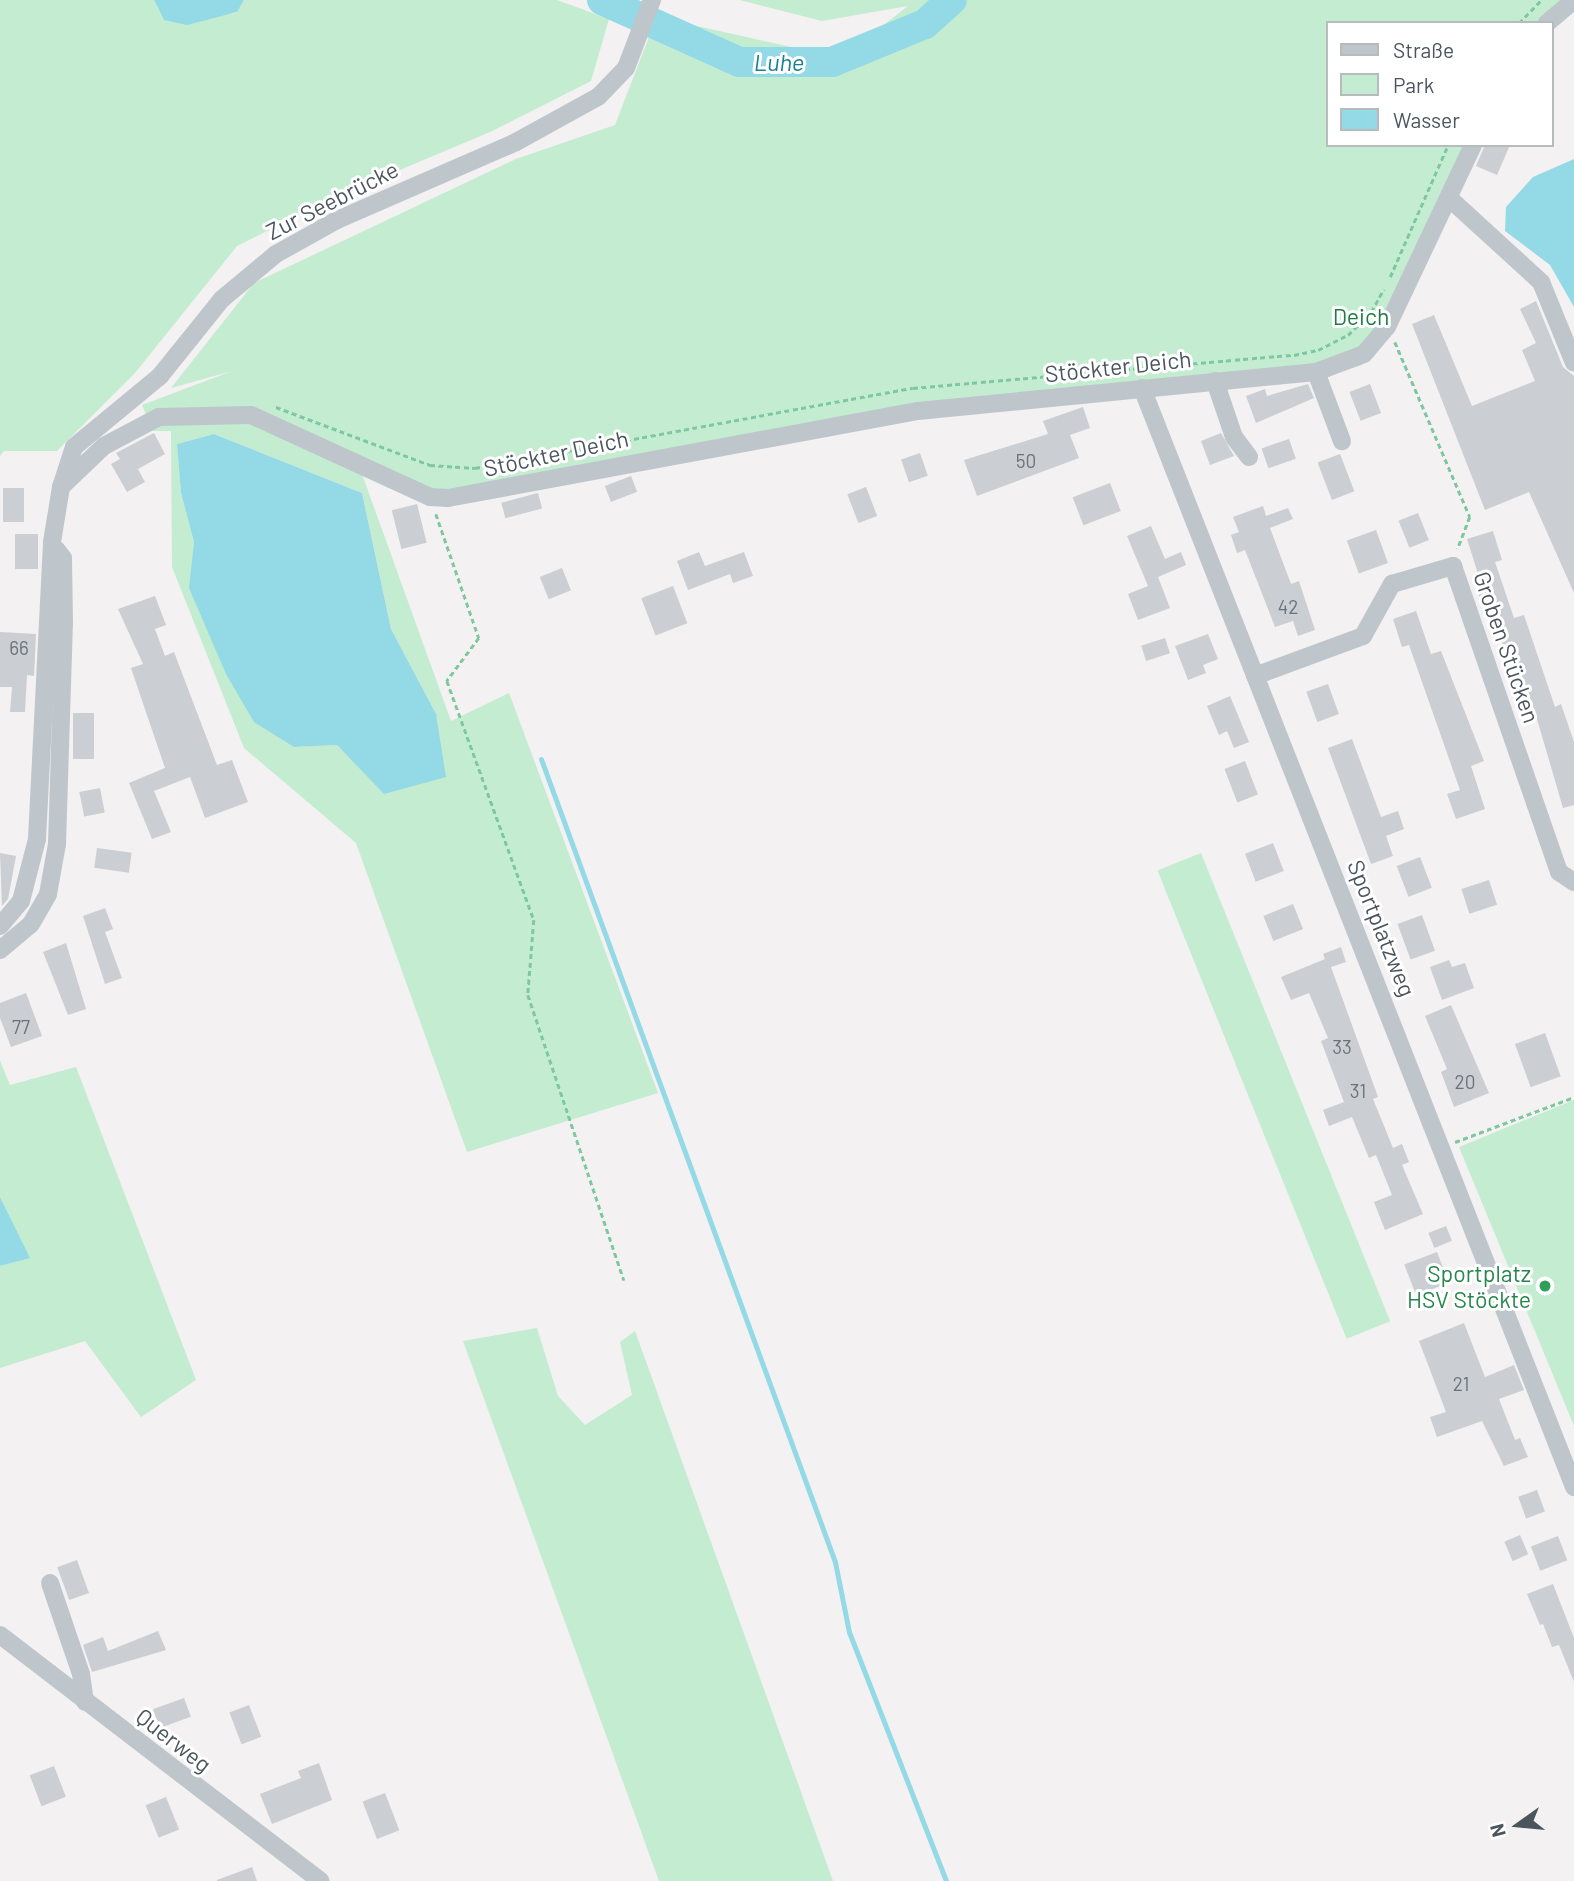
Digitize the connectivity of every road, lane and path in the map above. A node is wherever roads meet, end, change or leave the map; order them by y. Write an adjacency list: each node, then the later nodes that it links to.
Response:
1 (652, 0): 17 (street, Zur Seebrücke)
2 (1541, 0): 4 (path)
3 (1574, 0): 5 (street)
4 (1521, 21)
5 (1549, 21)
6 (1447, 147): 14 (path)
7 (1472, 147): 8 (street, Stöckter Deich)
8 (1449, 198): 9 (street, Stöckter Deich); 10 (street)
9 (1387, 327): 11 (street, Stöckter Deich); 20 (path)
10 (1574, 363)
11 (1316, 372): 12 (street, Stöckter Deich); 15 (street)
12 (1216, 381): 13 (street, Stöckter Deich); 16 (street)
13 (1142, 388): 18 (street, Stöckter Deich); 21 (street, Sportplatzweg)
14 (271, 406)
15 (1342, 440)
16 (1249, 457)
17 (61, 487): 18 (street, Stöckter Deich); 19 (street)
18 (430, 497): 27 (path)
19 (52, 542): 23 (street); 24 (street)
20 (1453, 566): 21 (street, Groben Stücken); 22 (street, Groben Stücken)
21 (1255, 676): 26 (street, Sportplatzweg)
22 (1574, 882)
23 (0, 926)
24 (0, 950)
25 (1574, 1097): 26 (path)
26 (1442, 1147): 28 (street, Sportplatzweg)
27 (624, 1280)
28 (1574, 1487)
29 (50, 1583): 31 (street)
30 (0, 1635): 31 (street, Querweg)
31 (85, 1702): 32 (street, Querweg)
32 (321, 1881)

